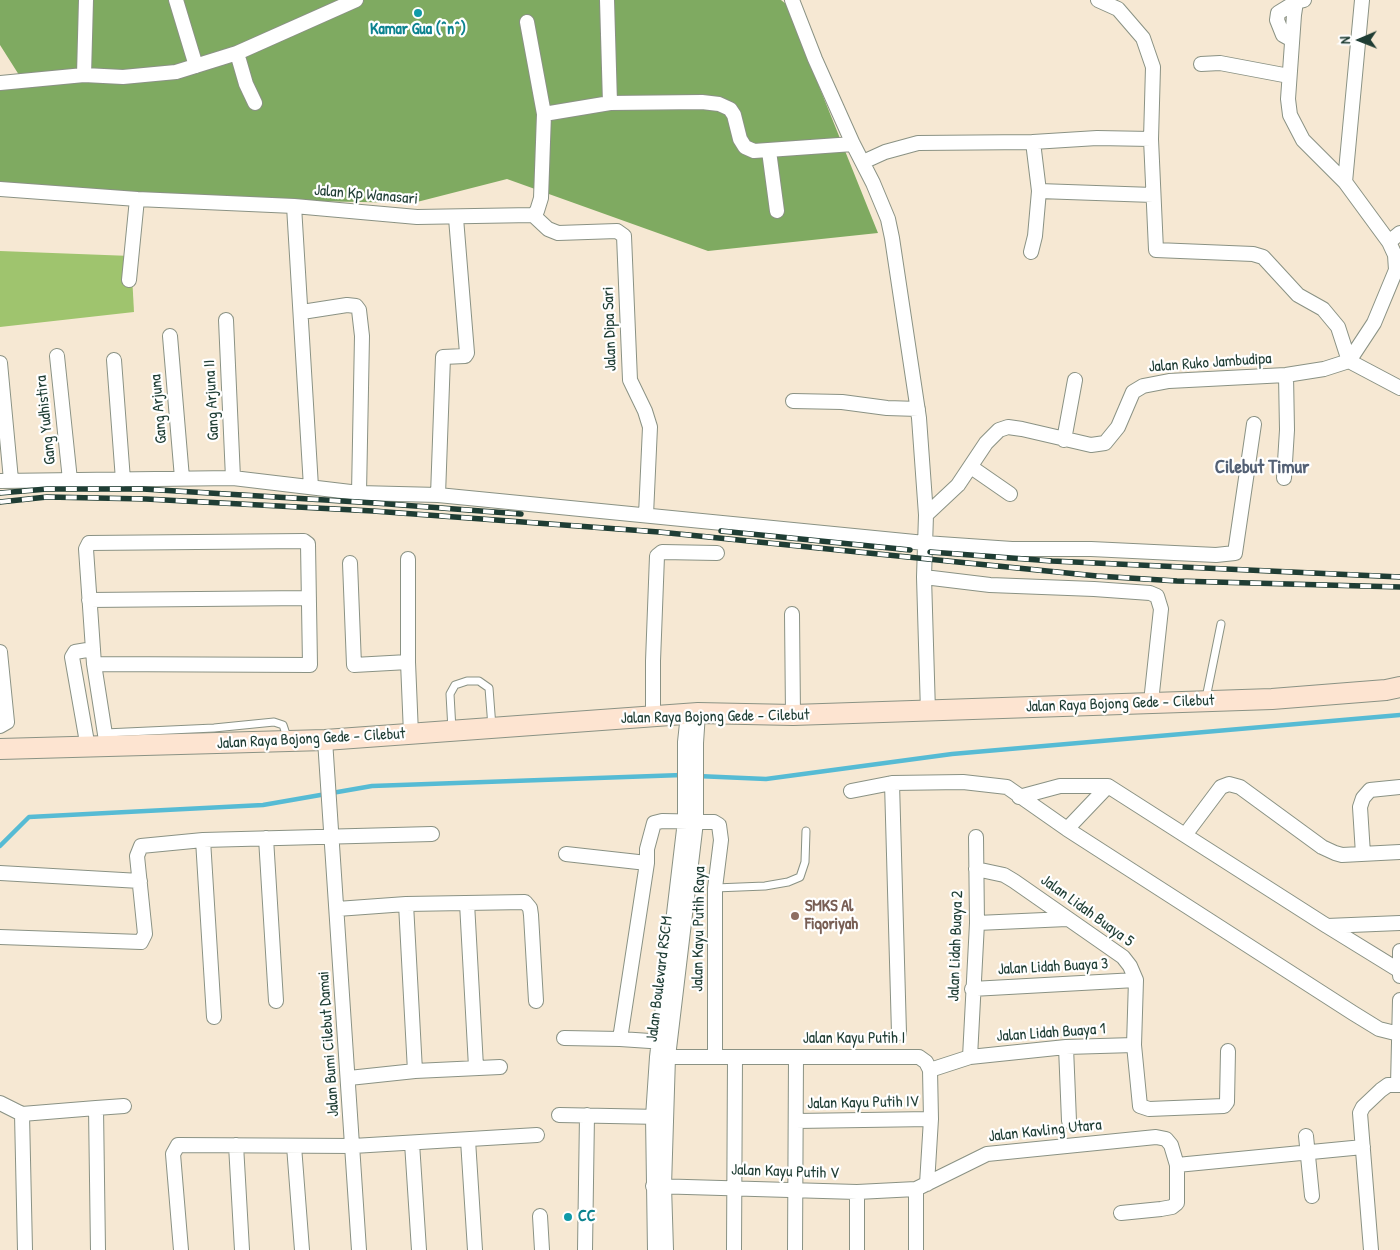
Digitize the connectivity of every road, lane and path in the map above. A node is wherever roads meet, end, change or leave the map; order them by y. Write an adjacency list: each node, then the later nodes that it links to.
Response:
1 (86, 0): 13 (street)
2 (176, 0): 12 (street)
3 (356, 0): 10 (street)
4 (607, 0): 17 (street)
5 (792, 0): 21 (street)
6 (1098, 0): 19 (street)
7 (1362, 0): 24 (street)
8 (1300, 1): 14 (street)
9 (527, 22): 18 (street)
10 (237, 53): 12 (street); 16 (street)
11 (1201, 64): 14 (street)
12 (196, 66): 13 (street)
13 (84, 75): 15 (street)
14 (1289, 76): 24 (street)
15 (0, 83)
16 (255, 103)
17 (610, 103): 18 (street); 22 (street)
18 (544, 114): 31 (street)
19 (1151, 139): 20 (street); 27 (street)
20 (1033, 142): 23 (street); 26 (street)
21 (853, 144): 22 (street); 23 (street)
22 (769, 152): 30 (street)
23 (863, 162): 48 (street)
24 (1345, 182): 33 (street)
25 (0, 189): 28 (street, Jalan Kp Wanasari)
26 (1038, 191): 27 (street); 34 (street)
27 (1153, 195): 42 (street)
28 (137, 199): 29 (street, Jalan Kp Wanasari); 35 (street)
29 (294, 206): 32 (street, Jalan Kp Wanasari); 37 (street)
30 (777, 211)
31 (533, 215): 32 (street, Jalan Kp Wanasari); 62 (street, Jalan Dipa Sari)
32 (456, 218): 61 (street)
33 (1395, 237): 36 (street)
34 (1030, 252)
35 (129, 280)
36 (1396, 282): 42 (street)
37 (302, 312): 58 (street); 59 (street)
38 (226, 320): 53 (street, Gang Arjuna II)
39 (170, 336): 52 (street, Gang Arjuna)
40 (57, 356): 55 (street, Gang Yudhistira)
41 (114, 360): 56 (street)
42 (1349, 360): 44 (street, Jalan Ruko Jambudipa); 46 (street)
43 (0, 364): 57 (street)
44 (1286, 375): 50 (street, Jalan Ruko Jambudipa); 54 (street)
45 (1075, 380): 50 (street)
46 (1400, 388)
47 (793, 401): 48 (street)
48 (918, 409): 63 (street)
49 (1254, 424): 64 (street)
50 (1064, 440): 51 (street, Jalan Ruko Jambudipa)
51 (970, 467): 60 (street); 63 (street, Jalan Ruko Jambudipa)
52 (182, 478): 53 (street); 56 (street)
53 (233, 478): 58 (street)
54 (1284, 478)
55 (70, 480): 56 (street); 57 (street)
56 (123, 480)
57 (6, 481)
58 (311, 486): 59 (street)
59 (359, 493): 61 (street)
60 (1010, 494)
61 (438, 496): 62 (street)
62 (646, 514): 64 (street)
63 (926, 514): 64 (street)
64 (925, 543): 68 (street)
65 (717, 553): 83 (street)
66 (408, 559): 75 (street)
67 (350, 563): 75 (street)
68 (924, 577): 79 (street); 80 (street)
69 (309, 598): 70 (street); 70 (street); 76 (street)
70 (89, 600): 73 (street)
71 (792, 614): 82 (street)
72 (1221, 624): 78 (lane)
73 (93, 649): 76 (street); 89 (street)
74 (0, 652): 84 (street)
75 (408, 662): 87 (street)
76 (94, 664): 89 (street)
77 (1400, 687): 78 (main road, Jalan Raya Bojong Gede - Cilebut)
78 (1206, 701): 79 (main road, Jalan Raya Bojong Gede - Cilebut)
79 (1151, 702): 80 (main road, Jalan Raya Bojong Gede - Cilebut)
80 (928, 712): 82 (main road, Jalan Raya Bojong Gede - Cilebut)
81 (693, 714): 82 (main road, Jalan Raya Bojong Gede - Cilebut); 83 (main road, Jalan Raya Bojong Gede - Cilebut); 96 (street, Jalan Boulevard RSCM)
82 (793, 715)
83 (654, 716): 85 (main road, Jalan Raya Bojong Gede - Cilebut)
84 (0, 726)
85 (492, 727): 86 (main road, Jalan Raya Bojong Gede - Cilebut); 86 (lane)
86 (452, 731): 87 (main road, Jalan Raya Bojong Gede - Cilebut)
87 (411, 734): 88 (main road, Jalan Raya Bojong Gede - Cilebut)
88 (325, 740): 89 (main road, Jalan Raya Bojong Gede - Cilebut); 101 (street, Jalan Bumi Cilebut Damai)
89 (100, 742): 90 (main road, Jalan Raya Bojong Gede - Cilebut)
90 (0, 749)
91 (892, 783): 94 (street); 95 (street); 130 (street)
92 (1108, 786): 95 (street); 97 (street); 100 (street)
93 (1400, 786): 107 (street)
94 (851, 791)
95 (1020, 797): 97 (street)
96 (691, 821): 108 (street); 112 (street, Jalan Kayu Putih Raya); 134 (street, Jalan Boulevard RSCM)
97 (1067, 829): 131 (street)
98 (806, 831): 112 (lane)
99 (432, 834): 101 (street)
100 (1185, 834): 107 (street); 119 (street)
101 (333, 835): 103 (street); 115 (street, Jalan Bumi Cilebut Damai)
102 (976, 837): 109 (street, Jalan Lidah Buaya 2)
103 (266, 838): 104 (street); 127 (street)
104 (202, 840): 111 (street); 129 (street)
105 (1400, 852): 107 (street)
106 (566, 854): 108 (street)
107 (1363, 854)
108 (647, 863): 133 (street)
109 (976, 869): 116 (street, Jalan Lidah Buaya 5); 117 (street, Jalan Lidah Buaya 2)
110 (0, 874): 111 (street)
111 (140, 882): 120 (street)
112 (715, 888): 139 (street, Jalan Kayu Putih Raya)
113 (467, 903): 114 (street); 128 (street); 144 (street)
114 (406, 904): 115 (street); 147 (street)
115 (337, 909): 148 (street, Jalan Bumi Cilebut Damai)
116 (1067, 920): 117 (street); 124 (street, Jalan Lidah Buaya 5)
117 (977, 923): 125 (street, Jalan Lidah Buaya 2)
118 (1400, 924): 119 (street)
119 (1327, 926): 122 (street)
120 (0, 937)
121 (1400, 951): 122 (street)
122 (1400, 971): 123 (street)
123 (1400, 976)
124 (1136, 980): 125 (street, Jalan Lidah Buaya 3); 135 (street)
125 (972, 989): 141 (street, Jalan Lidah Buaya 2)
126 (1400, 1000): 131 (street)
127 (276, 1001)
128 (536, 1001)
129 (214, 1017)
130 (899, 1033)
131 (1399, 1034): 142 (street)
132 (564, 1038): 133 (street)
133 (620, 1039): 134 (street)
134 (664, 1042): 138 (street, Jalan Boulevard RSCM)
135 (1134, 1045): 136 (street, Jalan Lidah Buaya 1); 137 (street)
136 (1066, 1047): 141 (street, Jalan Lidah Buaya 1); 159 (street)
137 (1228, 1051)
138 (662, 1057): 139 (street, Jalan Kayu Putih I); 156 (street, Jalan Boulevard RSCM)
139 (715, 1057): 143 (street, Jalan Kayu Putih I)
140 (796, 1057): 143 (street, Jalan Kayu Putih I); 146 (street, Jalan Kayu Putih I); 158 (street)
141 (970, 1057): 146 (street, Jalan Lidah Buaya 1)
142 (1399, 1057): 149 (street)
143 (735, 1058): 172 (street)
144 (476, 1067): 145 (street); 147 (street)
145 (500, 1067)
146 (930, 1070): 157 (street)
147 (415, 1071): 148 (street)
148 (349, 1078): 166 (street, Jalan Bumi Cilebut Damai)
149 (1399, 1085): 167 (street)
150 (0, 1103): 153 (street)
151 (124, 1106): 152 (street)
152 (96, 1108): 153 (street); 179 (street)
153 (22, 1114): 178 (street)
154 (559, 1115): 155 (street)
155 (587, 1115): 156 (street); 187 (street)
156 (660, 1117): 170 (street, Jalan Boulevard RSCM)
157 (931, 1119): 158 (street, Jalan Kayu Putih IV); 171 (street)
158 (796, 1121): 173 (street)
159 (1069, 1121)
160 (537, 1135): 162 (street)
161 (1306, 1136): 168 (street)
162 (468, 1140): 163 (street); 185 (street)
163 (412, 1143): 166 (street); 184 (street)
164 (236, 1145): 165 (street); 180 (street); 181 (street)
165 (294, 1146): 166 (street); 182 (street)
166 (353, 1146): 183 (street, Jalan Bumi Cilebut Damai)
167 (1363, 1147): 168 (street); 194 (street)
168 (1308, 1153): 169 (street); 175 (street)
169 (1177, 1166): 171 (street, Jalan Kavling Utara); 176 (street)
170 (659, 1186): 172 (street, Jalan Kayu Putih V); 188 (street, Jalan Boulevard RSCM); 189 (street, Jalan Boulevard RSCM)
171 (922, 1187): 174 (street, Jalan Kayu Putih V); 193 (street)
172 (735, 1188): 173 (street, Jalan Kayu Putih V); 190 (street)
173 (796, 1189): 174 (street, Jalan Kayu Putih V); 191 (street)
174 (857, 1192): 192 (street)
175 (1312, 1196)
176 (1121, 1213)
177 (540, 1216): 186 (street)
178 (25, 1250)
179 (98, 1250)
180 (180, 1250)
181 (242, 1250)
182 (302, 1250)
183 (359, 1250)
184 (419, 1250)
185 (475, 1250)
186 (542, 1250)
187 (585, 1250)
188 (655, 1250)
189 (666, 1250)
190 (734, 1250)
191 (795, 1250)
192 (857, 1250)
193 (916, 1250)
194 (1371, 1250)

